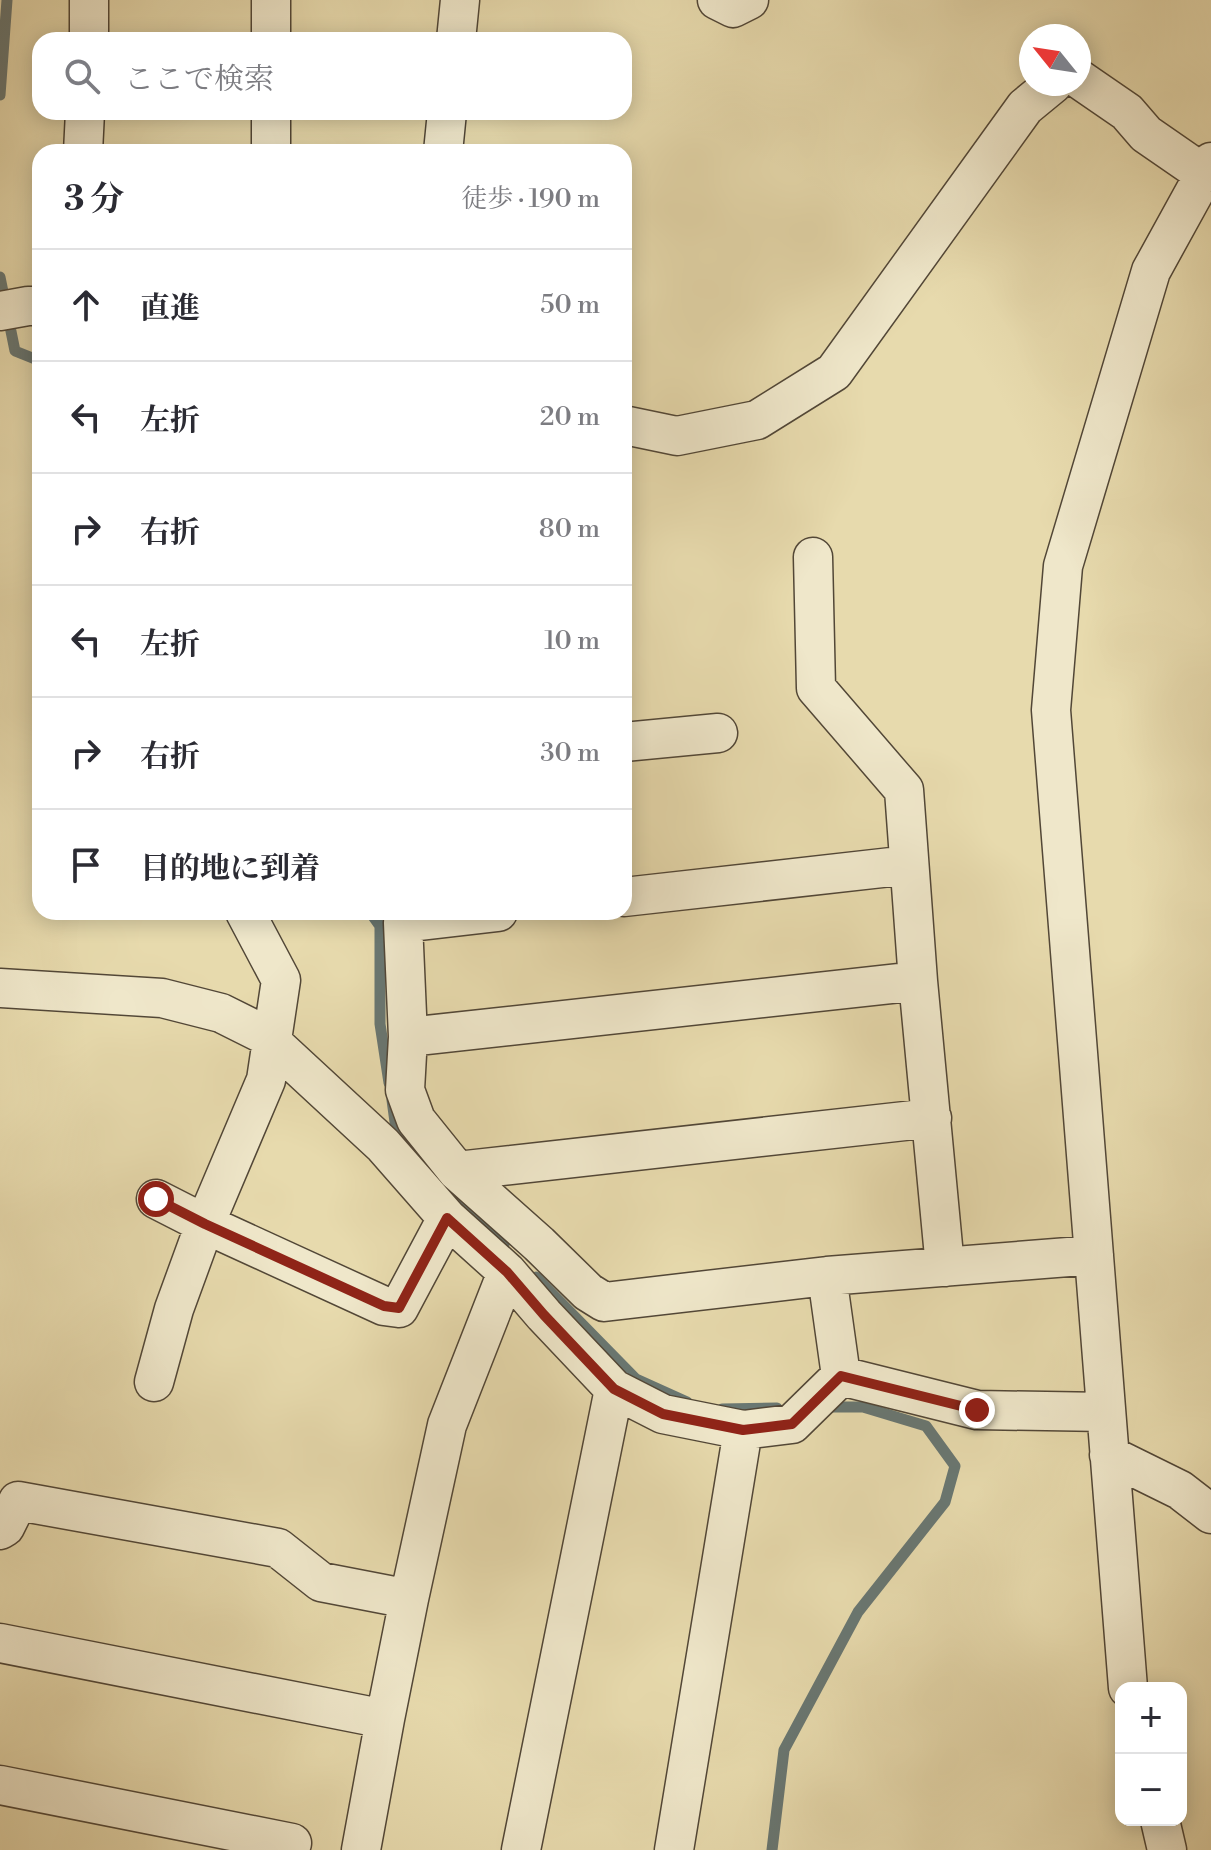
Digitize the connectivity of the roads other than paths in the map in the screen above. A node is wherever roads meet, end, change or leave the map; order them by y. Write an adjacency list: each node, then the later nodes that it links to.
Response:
1 (89, 0): 6 (street)
2 (271, 0): 7 (street)
3 (460, 0): 8 (street)
4 (717, 0): 5 (street)
5 (749, 0)
6 (89, 32)
7 (271, 32)
8 (457, 32)
9 (1091, 87): 17 (street)
10 (1038, 96): 18 (street)
11 (85, 120): 14 (street)
12 (271, 120): 15 (street)
13 (446, 120): 16 (street)
14 (83, 144)
15 (271, 144)
16 (444, 144)
17 (1207, 168): 35 (street)
18 (632, 427)
19 (813, 557): 22 (street)
20 (718, 733): 21 (street)
21 (632, 741)
22 (909, 865): 23 (street); 26 (street)
23 (632, 896)
24 (249, 920): 29 (street)
25 (429, 920): 28 (street)
26 (918, 981): 28 (street); 30 (street)
27 (0, 988): 29 (street)
28 (408, 1037): 31 (street)
29 (273, 1044): 33 (street); 34 (street)
30 (932, 1118): 31 (street); 36 (street)
31 (457, 1171): 38 (street)
32 (156, 1199): 34 (street)
33 (447, 1218): 34 (street); 37 (street)
34 (205, 1224): 40 (street)
35 (1094, 1255): 36 (street); 42 (street)
36 (945, 1267): 38 (street)
37 (507, 1272): 41 (street); 47 (street)
38 (827, 1276): 39 (street)
39 (841, 1376): 42 (street); 43 (street)
40 (154, 1382)
41 (614, 1389): 43 (street); 55 (street)
42 (1106, 1412): 44 (street)
43 (743, 1430): 56 (street)
44 (1109, 1455): 45 (street); 49 (street)
45 (1211, 1514)
46 (0, 1530): 47 (street)
47 (409, 1599): 50 (street)
48 (0, 1643): 50 (street)
49 (1128, 1682)
50 (385, 1719): 54 (street)
51 (0, 1785): 53 (street)
52 (1161, 1826): 57 (street)
53 (292, 1843)
54 (361, 1850)
55 (521, 1850)
56 (674, 1850)
57 (1167, 1850)

